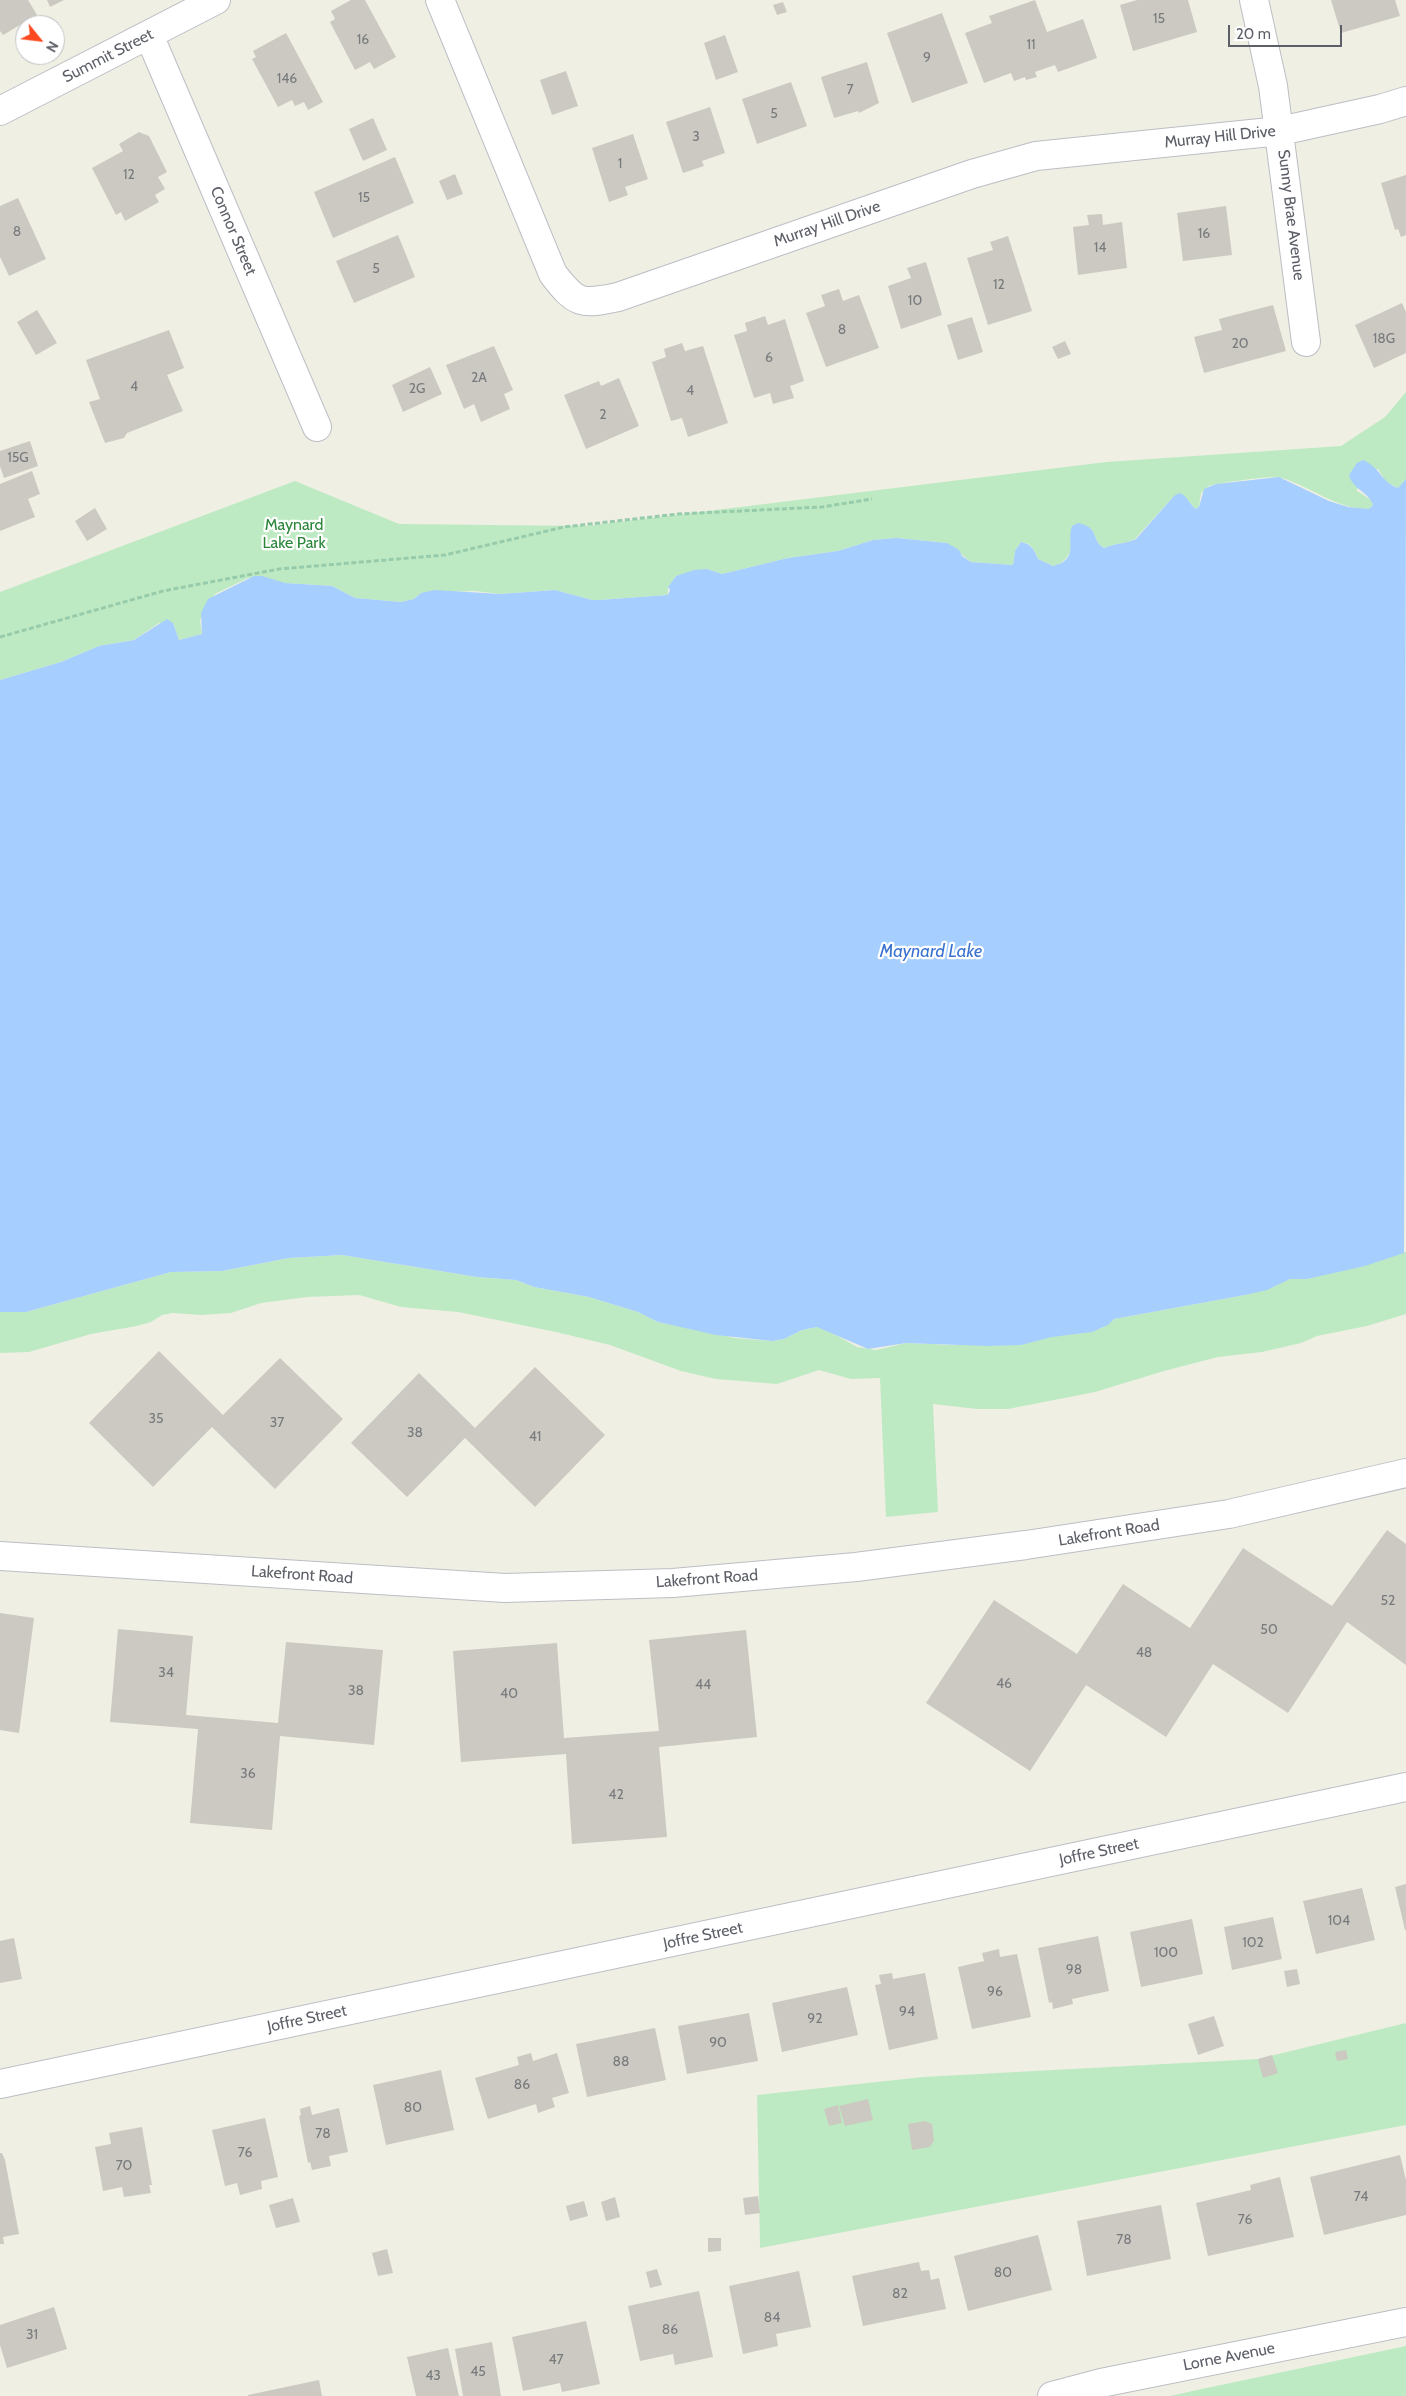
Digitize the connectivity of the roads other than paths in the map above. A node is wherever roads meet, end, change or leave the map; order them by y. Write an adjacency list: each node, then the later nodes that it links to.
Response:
1 (216, 0): 4 (street, Summit Street)
2 (440, 0): 7 (street, Murray Hill Drive)
3 (1254, 0): 7 (street, Sunny Brae Avenue)
4 (149, 35): 6 (street, Summit Street); 9 (street, Connor Street)
5 (1406, 101): 7 (street, Murray Hill Drive)
6 (0, 111)
7 (1280, 131): 8 (street, Sunny Brae Avenue)
8 (1306, 342)
9 (317, 427)
10 (1406, 1473): 11 (street, Lakefront Road)
11 (0, 1556)
12 (1406, 1787): 13 (street, Joffre Street)
13 (0, 2084)
14 (1406, 2322): 15 (street, Lorne Avenue)
15 (1052, 2396)

